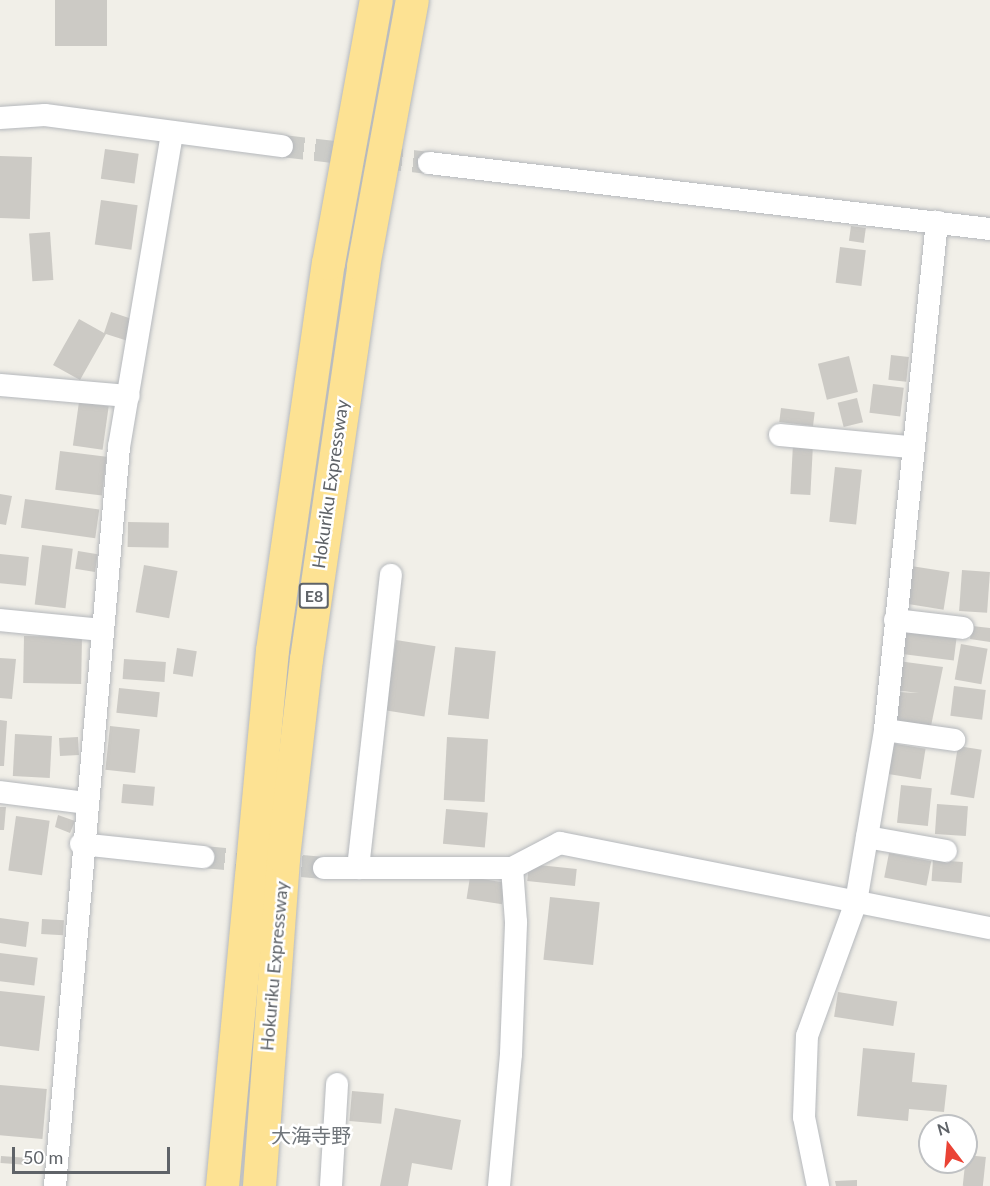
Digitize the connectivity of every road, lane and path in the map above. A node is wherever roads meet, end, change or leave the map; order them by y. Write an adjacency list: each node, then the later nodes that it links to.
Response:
1 (371, 6): 33 (highway, Hokuriku Expressway / E8)
2 (411, 6): 34 (highway, Hokuriku Expressway / E8)
3 (0, 118): 4 (street)
4 (172, 135): 5 (street); 10 (street)
5 (282, 146)
6 (429, 163): 7 (street)
7 (937, 222): 8 (street); 12 (street)
8 (990, 229)
9 (0, 385): 10 (street)
10 (129, 396): 17 (street)
11 (780, 435): 12 (street)
12 (910, 447): 15 (street)
13 (391, 575): 27 (street)
14 (0, 620): 17 (street)
15 (895, 620): 16 (street); 18 (street)
16 (963, 628)
17 (102, 630): 21 (street)
18 (885, 730): 19 (street); 22 (street)
19 (954, 740)
20 (0, 792): 21 (street)
21 (86, 803): 23 (street)
22 (867, 837): 24 (street); 29 (street)
23 (81, 844): 25 (street); 32 (street)
24 (946, 851)
25 (203, 857)
26 (324, 868): 27 (street)
27 (358, 868): 28 (street)
28 (512, 868): 29 (street); 36 (street)
29 (856, 902): 30 (street); 37 (street)
30 (990, 928)
31 (338, 1084): 35 (street)
32 (55, 1186)
33 (222, 1186)
34 (259, 1186)
35 (331, 1186)
36 (499, 1186)
37 (818, 1186)

